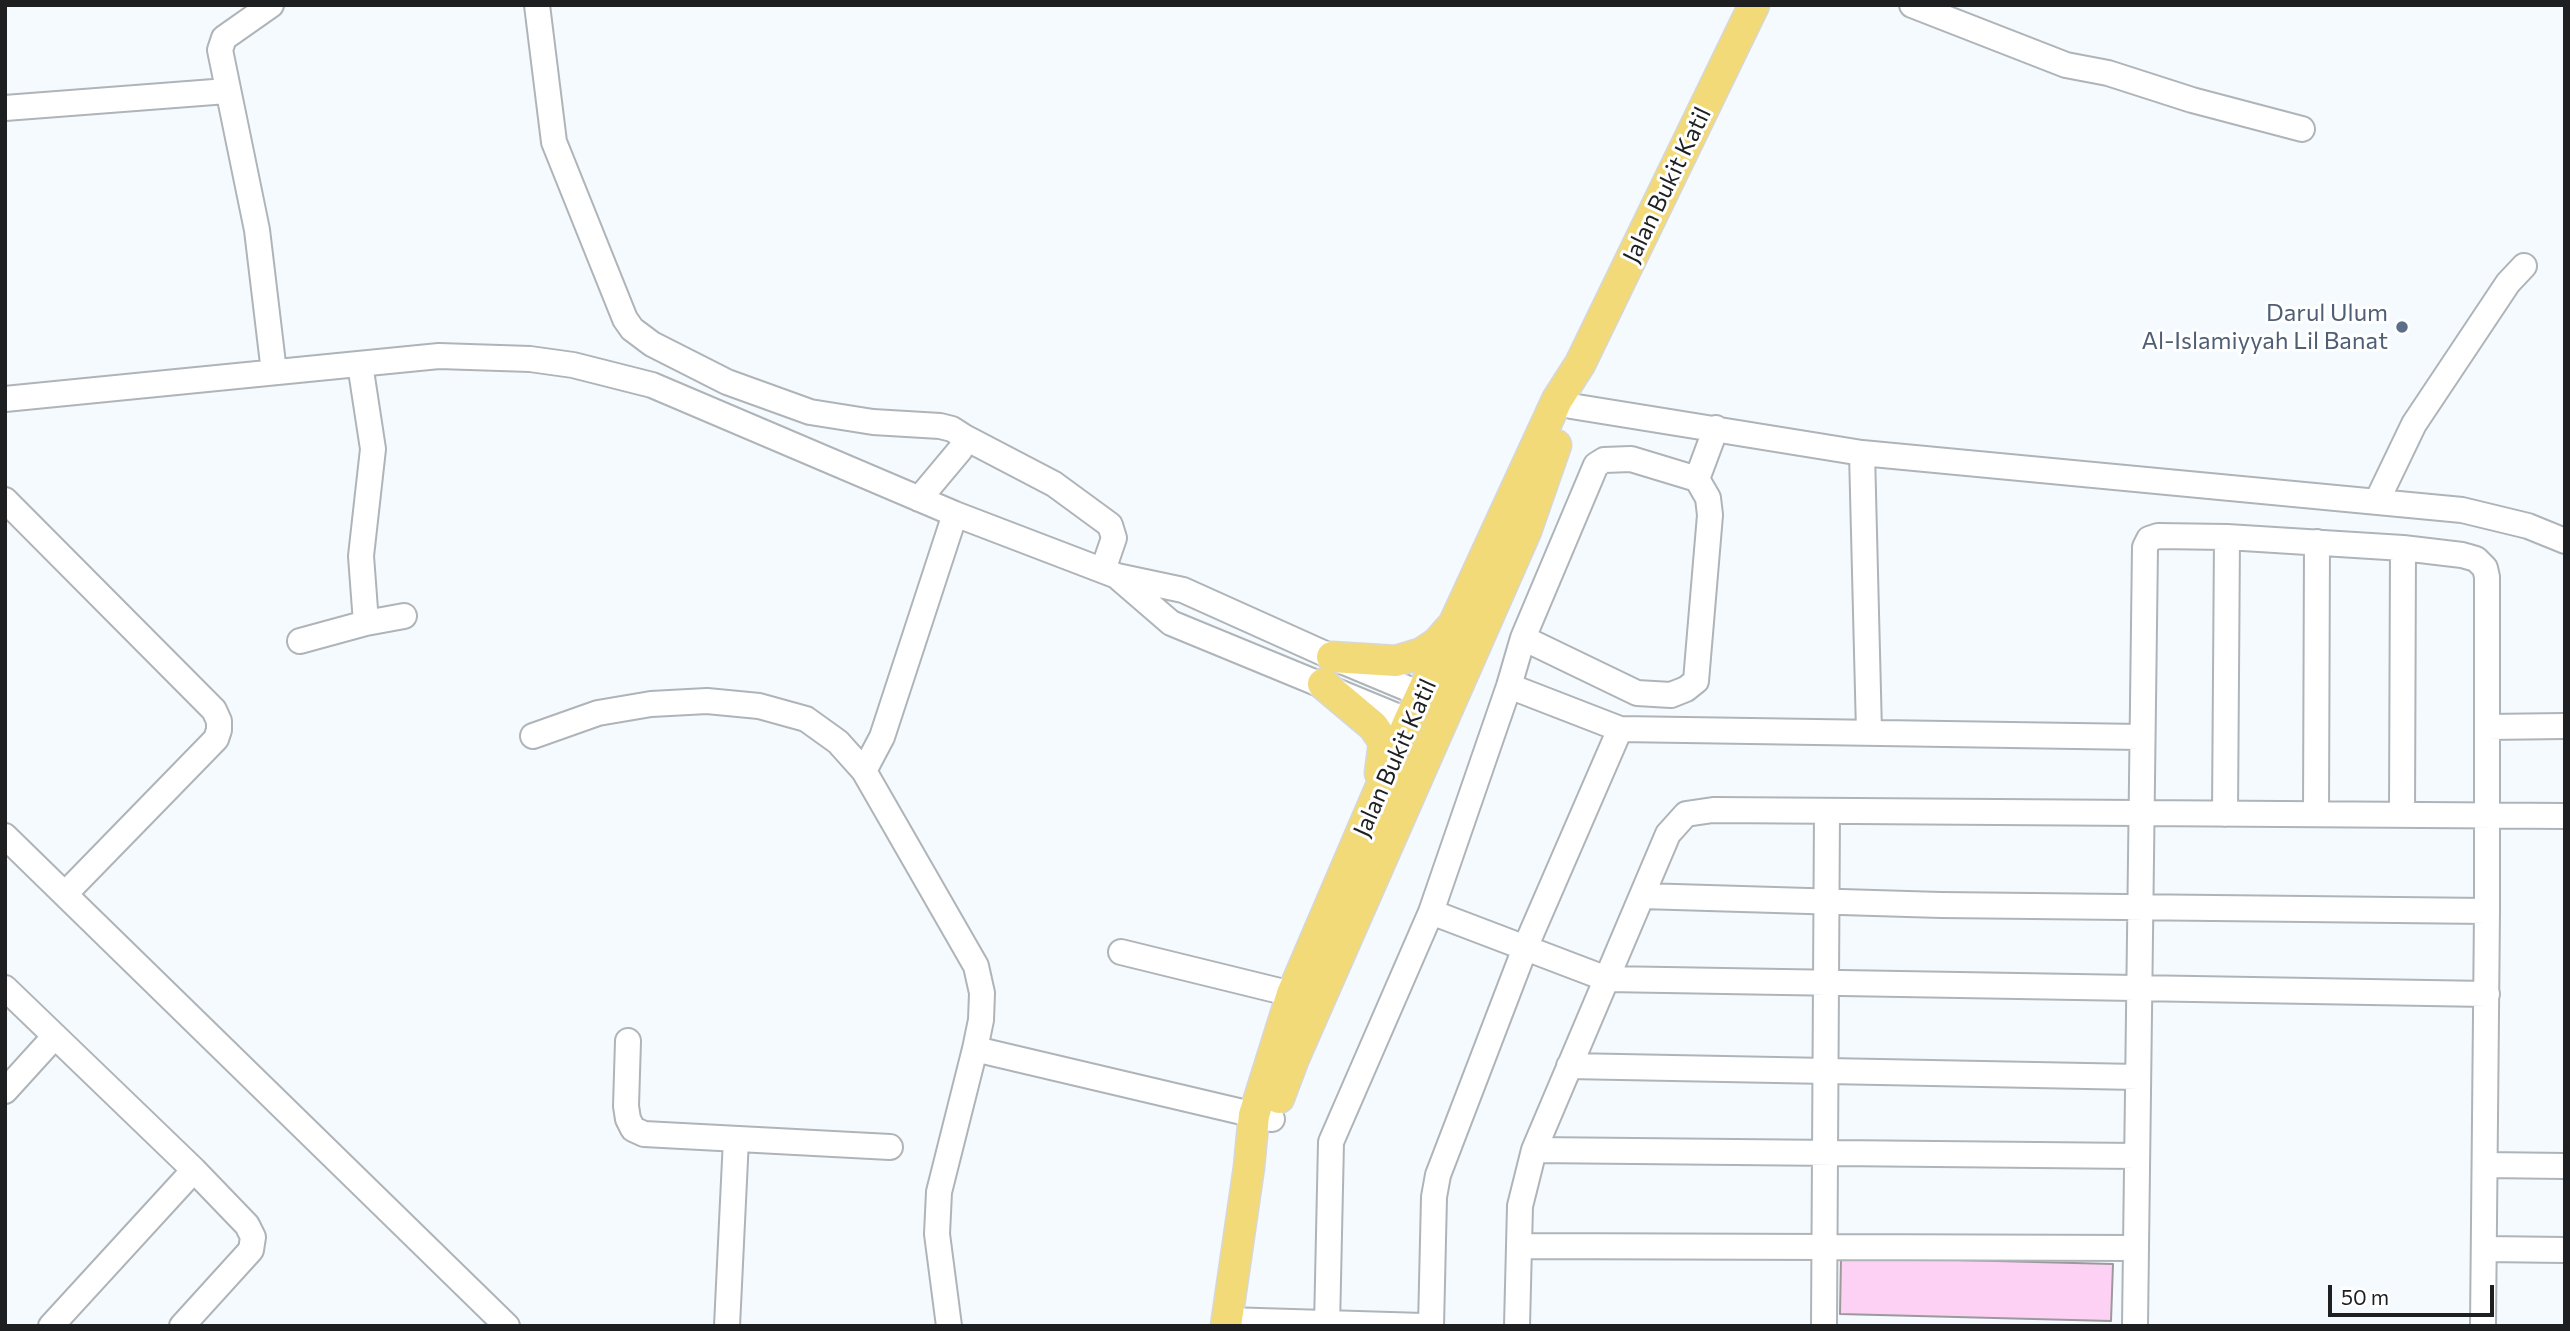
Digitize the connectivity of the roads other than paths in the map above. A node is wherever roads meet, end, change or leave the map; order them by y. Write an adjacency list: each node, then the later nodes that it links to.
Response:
1 (271, 5): 5 (street)
2 (537, 5): 14 (street)
3 (1754, 5): 12 (main road, Jalan Bukit Katil)
4 (1912, 5): 7 (street)
5 (227, 90): 6 (street); 10 (street)
6 (5, 108)
7 (2302, 129)
8 (2524, 266): 19 (street)
9 (360, 364): 10 (street); 17 (street); 28 (street)
10 (274, 372): 11 (street)
11 (5, 399)
12 (1564, 403): 13 (street); 27 (main road, Jalan Bukit Katil); 31 (main road, Jalan Bukit Katil)
13 (1716, 428): 15 (street); 16 (street)
14 (966, 438): 17 (street); 25 (street)
15 (1862, 453): 19 (street); 38 (street)
16 (1697, 479): 29 (street); 29 (street)
17 (919, 499): 20 (street)
18 (5, 500): 52 (street)
19 (2377, 501): 22 (street)
20 (955, 514): 25 (street); 41 (street)
21 (2227, 537): 23 (street); 40 (street); 45 (street)
22 (2565, 541)
23 (2317, 542): 24 (street); 46 (street)
24 (2403, 548): 36 (street); 47 (street)
25 (1110, 573): 32 (street); 32 (street)
26 (404, 617): 28 (street)
27 (1457, 621): 32 (main road); 34 (main road, Jalan Bukit Katil)
28 (366, 623): 30 (street)
29 (1523, 638): 33 (street)
30 (300, 641)
31 (1468, 663): 34 (main road); 42 (main road, Jalan Bukit Katil)
32 (1328, 671): 34 (street); 50 (main road)
33 (1509, 686): 37 (street); 57 (street)
34 (1420, 709): 42 (main road); 50 (main road, Jalan Bukit Katil)
35 (2565, 726): 36 (street)
36 (2487, 727): 48 (street)
37 (1620, 729): 38 (street); 58 (street)
38 (1869, 732): 40 (street)
39 (533, 736): 41 (street)
40 (2141, 737): 44 (street)
41 (864, 771): 68 (street)
42 (1420, 772): 73 (main road, Jalan Bukit Katil)
43 (1827, 811): 44 (street); 53 (street); 54 (street)
44 (2140, 813): 45 (street); 55 (street)
45 (2225, 814): 46 (street)
46 (2316, 814): 47 (street)
47 (2402, 815): 48 (street)
48 (2486, 816): 49 (street); 56 (street)
49 (2565, 817)
50 (1362, 830): 65 (main road, Jalan Bukit Katil)
51 (5, 836): 52 (street)
52 (65, 894): 91 (street)
53 (1642, 896): 54 (street); 60 (street)
54 (1827, 903): 55 (street); 61 (street)
55 (2139, 907): 56 (street); 63 (street)
56 (2487, 911): 64 (street)
57 (1431, 912): 58 (street); 88 (street)
58 (1525, 948): 60 (street); 95 (street)
59 (1121, 952): 65 (street)
60 (1607, 979): 61 (street); 69 (street)
61 (1826, 982): 63 (street); 70 (street)
62 (5, 988): 66 (street)
63 (2139, 988): 64 (street); 71 (street)
64 (2487, 993): 79 (street)
65 (1292, 994): 73 (main road, Jalan Bukit Katil)
66 (55, 1036): 72 (street); 81 (street)
67 (628, 1041): 74 (street)
68 (975, 1049): 73 (street); 93 (street)
69 (1569, 1066): 70 (street); 76 (street)
70 (1826, 1071): 71 (street); 77 (street)
71 (2138, 1077): 78 (street)
72 (5, 1091)
73 (1263, 1117): 87 (main road, Jalan Bukit Katil)
74 (736, 1139): 75 (street); 92 (street)
75 (890, 1147)
76 (1534, 1150): 77 (street); 82 (street)
77 (1825, 1153): 78 (street); 83 (street)
78 (2137, 1156): 84 (street)
79 (2486, 1165): 80 (street); 85 (street)
80 (2565, 1166)
81 (194, 1170): 89 (street); 90 (street)
82 (1519, 1246): 83 (street); 96 (street)
83 (1825, 1247): 84 (street); 97 (street)
84 (2136, 1248): 98 (street)
85 (2484, 1249): 86 (street); 99 (street)
86 (2565, 1250)
87 (1226, 1323): 88 (street)
88 (1327, 1324): 94 (street)
89 (51, 1326)
90 (182, 1326)
91 (507, 1326)
92 (727, 1326)
93 (949, 1326)
94 (1423, 1326)
95 (1431, 1326)
96 (1517, 1326)
97 (1824, 1326)
98 (2135, 1326)
99 (2483, 1326)

